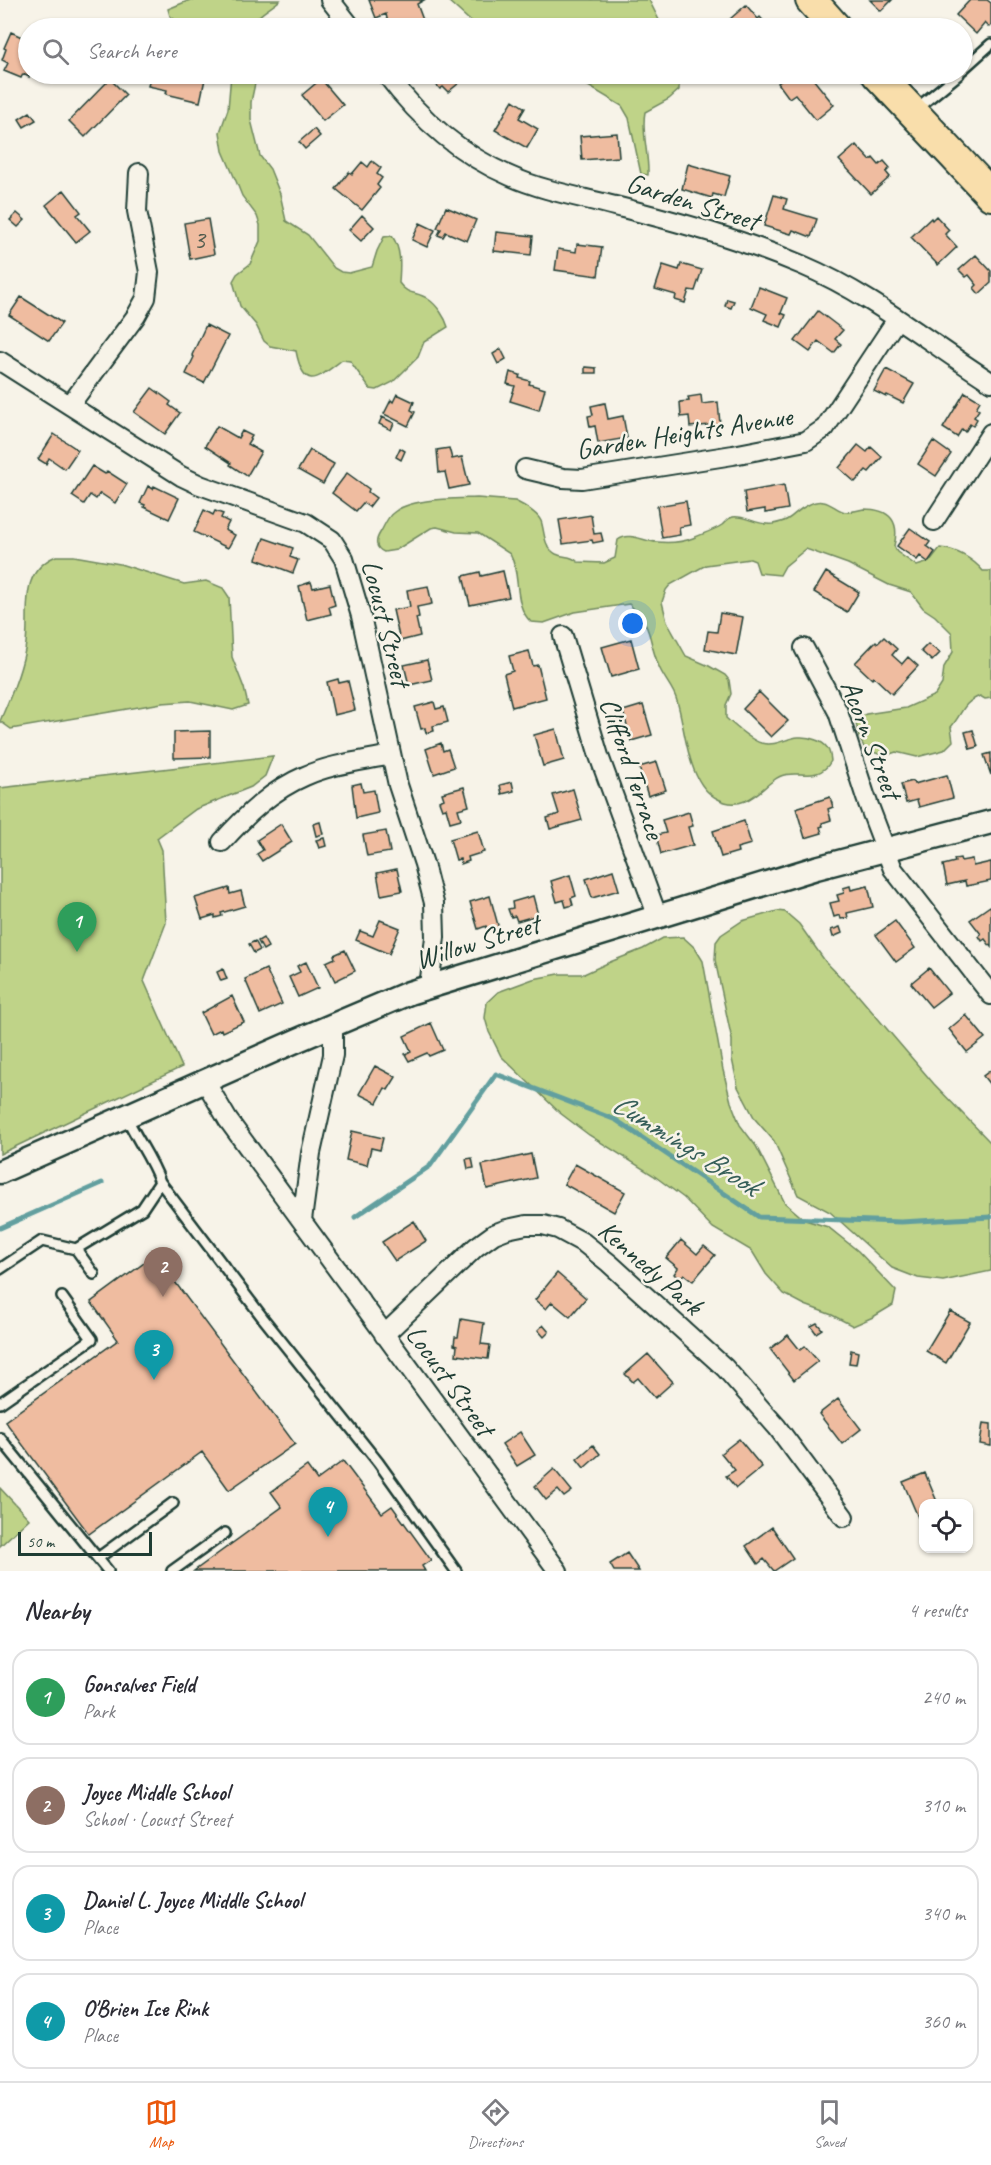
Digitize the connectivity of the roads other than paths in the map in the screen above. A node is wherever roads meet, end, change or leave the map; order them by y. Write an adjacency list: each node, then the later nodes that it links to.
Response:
1 (330, 0): 3 (street)
2 (811, 0): 4 (main road)
3 (344, 18)
4 (827, 18)
5 (991, 44): 6 (lane)
6 (973, 61)
7 (394, 84): 13 (street, Garden Street)
8 (886, 84): 10 (main road)
9 (947, 84): 10 (lane)
10 (912, 112): 12 (main road)
11 (139, 173): 16 (street)
12 (991, 195)
13 (897, 319): 15 (street, Garden Street); 18 (street, Garden Heights Avenue)
14 (0, 361): 16 (street, Locust Street)
15 (991, 382)
16 (70, 405): 22 (street, Locust Street)
17 (991, 433): 19 (street)
18 (525, 469)
19 (934, 521)
20 (563, 636): 26 (street, Clifford Terrace)
21 (804, 648): 25 (street, Acorn Street)
22 (391, 755): 24 (street); 27 (street, Locust Street)
23 (991, 822): 25 (street, Willow Street)
24 (222, 842)
25 (886, 850): 26 (street, Willow Street); 28 (street, Acorn Street)
26 (657, 915): 27 (street, Willow Street)
27 (429, 987): 29 (street, Willow Street)
28 (991, 995)
29 (333, 1025): 30 (street, Willow Street); 34 (street)
30 (205, 1081): 31 (street, Willow Street); 34 (street, Locust Street)
31 (126, 1116): 32 (street, Willow Street); 33 (lane)
32 (0, 1172)
33 (160, 1182): 35 (lane); 48 (lane)
34 (302, 1220): 39 (street, Locust Street)
35 (76, 1249): 36 (lane); 37 (lane)
36 (0, 1269)
37 (94, 1274)
38 (62, 1297): 40 (lane)
39 (384, 1335): 43 (street, Kennedy Park); 49 (street, Locust Street)
40 (0, 1403)
41 (0, 1438): 45 (lane)
42 (173, 1503): 45 (lane)
43 (844, 1517)
44 (225, 1533): 47 (lane)
45 (98, 1558): 46 (lane)
46 (108, 1571)
47 (172, 1571)
48 (456, 1571)
49 (558, 1571)

